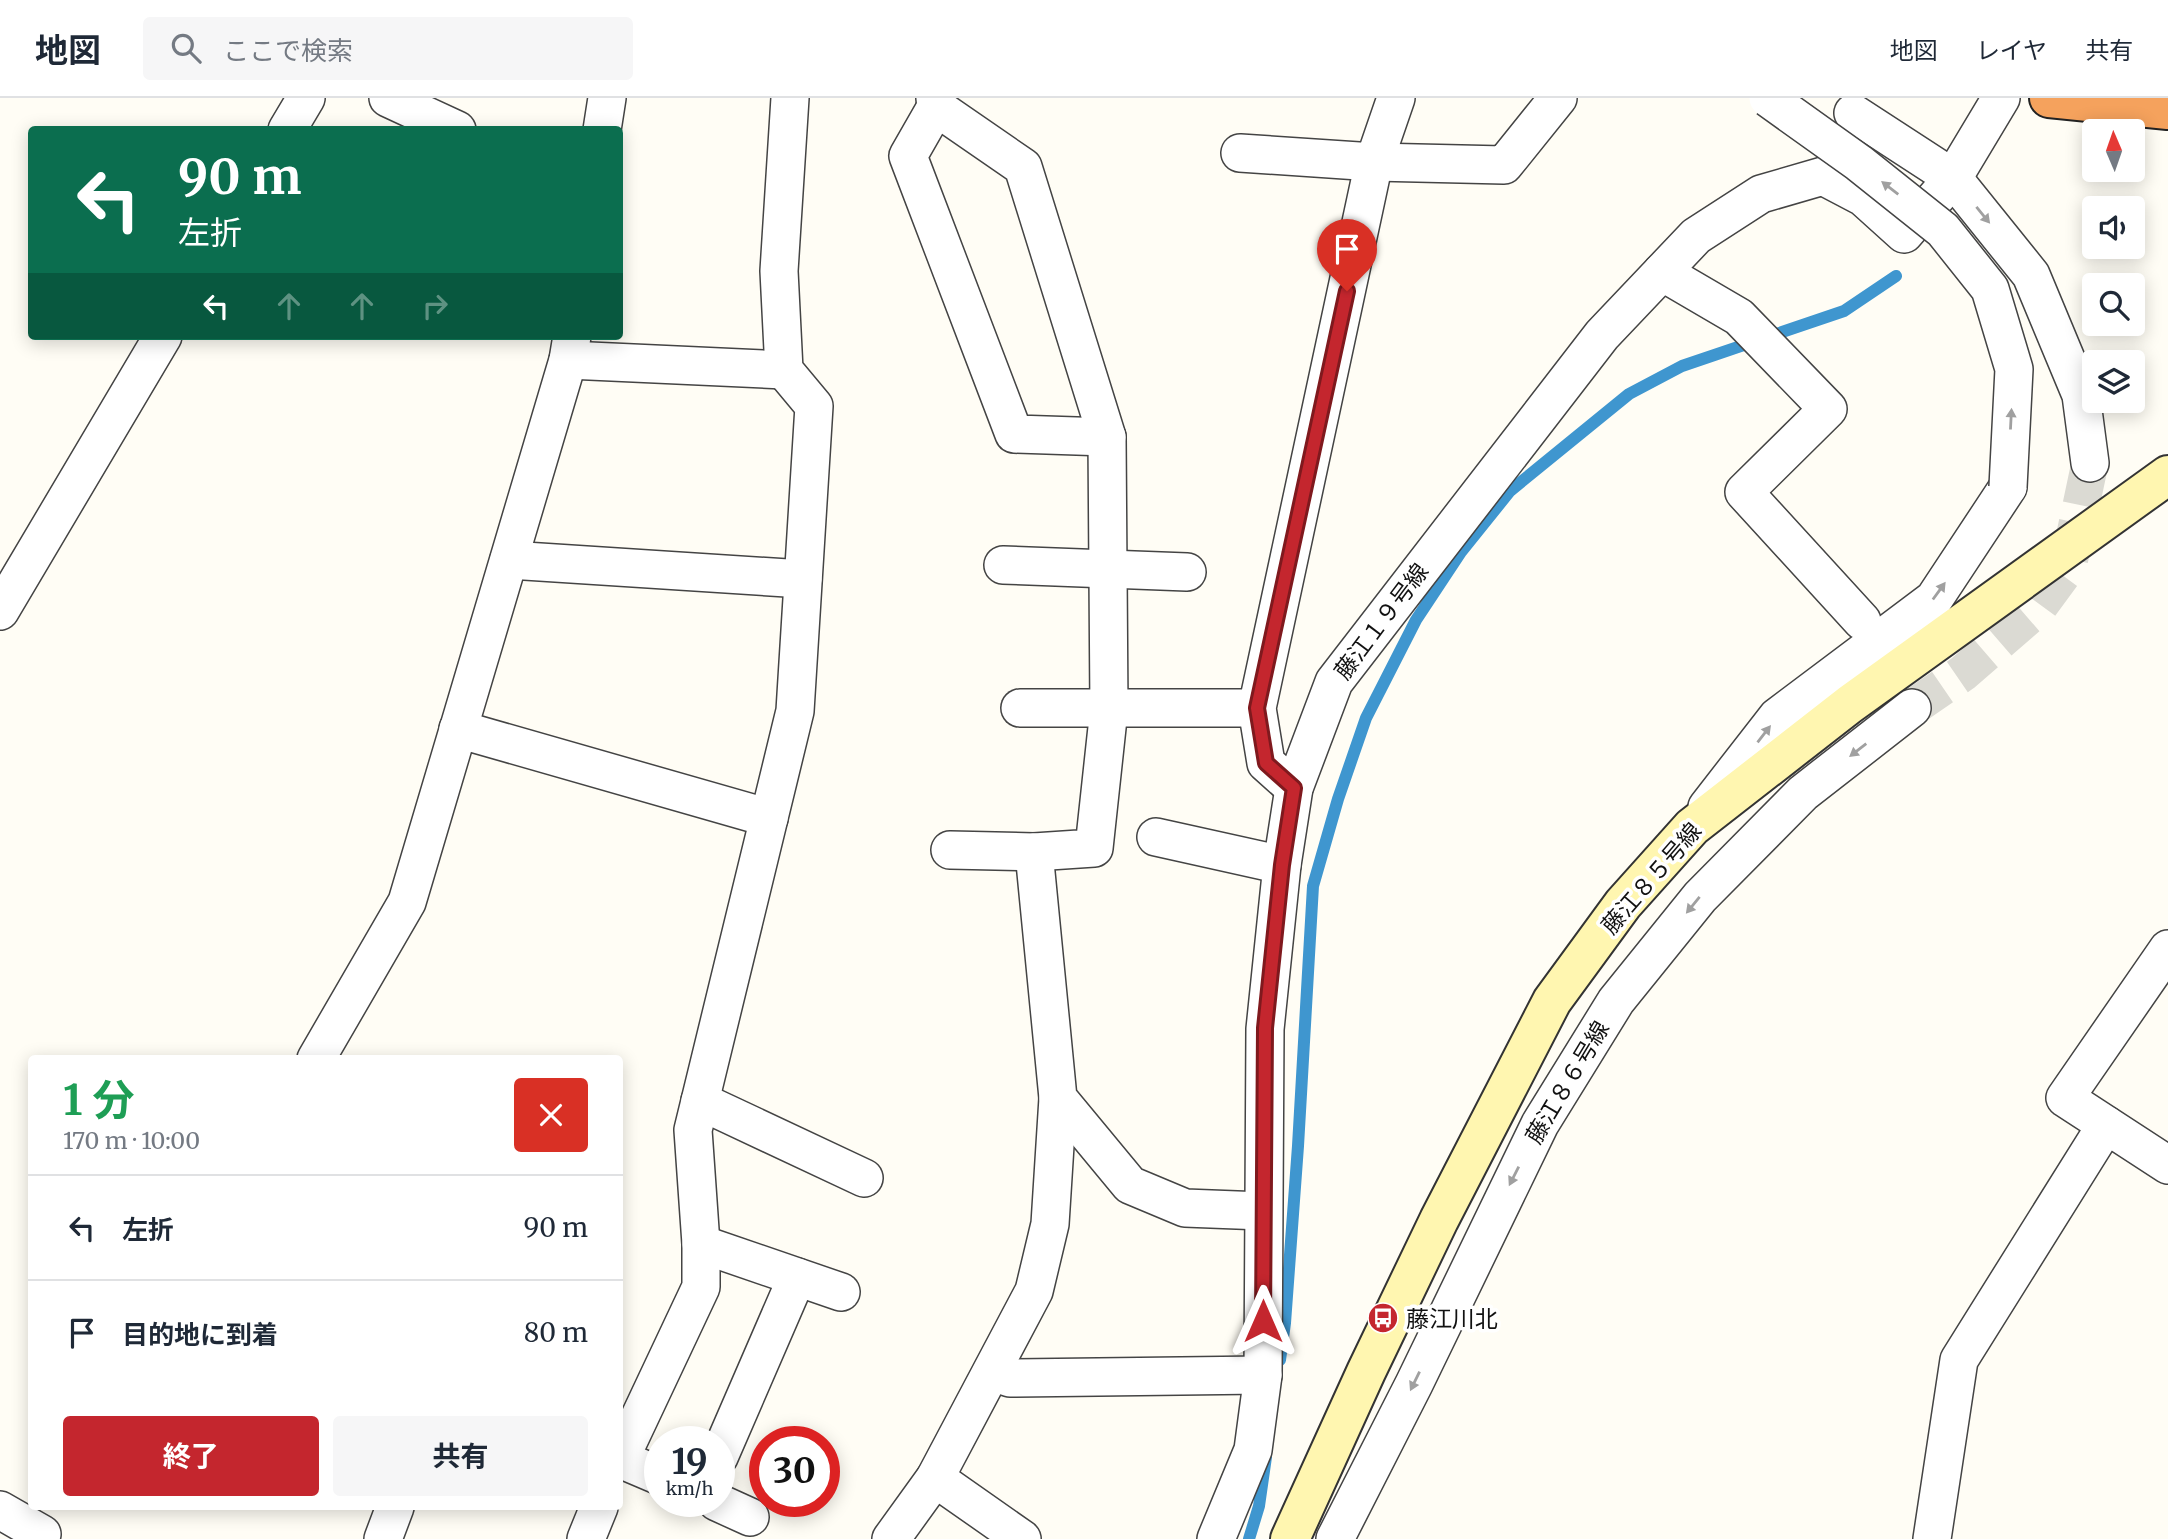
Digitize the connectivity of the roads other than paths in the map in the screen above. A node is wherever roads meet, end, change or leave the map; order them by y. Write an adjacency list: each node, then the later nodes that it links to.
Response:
1 (306, 98): 13 (street)
2 (388, 98): 14 (street)
3 (607, 98): 15 (street)
4 (790, 98): 22 (street)
5 (1396, 98): 17 (street)
6 (1559, 98): 17 (street)
7 (1769, 98): 40 (street, one-way to 7, bridge)
8 (2001, 98): 18 (street, 藤江１９号線)
9 (2049, 98): 11 (highway)
10 (936, 103): 23 (street); 23 (street)
11 (2168, 110)
12 (1853, 113): 18 (street)
13 (289, 126)
14 (448, 126)
15 (603, 126)
16 (1240, 153): 17 (street)
17 (1374, 162): 34 (street)
18 (1953, 178): 19 (street, 藤江１９号線); 24 (street, one-way to 24)
19 (1662, 272): 32 (street); 38 (street, 藤江１９号線)
20 (161, 340): 31 (street)
21 (570, 348): 22 (street); 26 (street)
22 (784, 370): 30 (street)
23 (1107, 437): 28 (street)
24 (2090, 463)
25 (2168, 475): 40 (street, 藤江８５号線)
26 (509, 560): 30 (street); 37 (street)
27 (1003, 565): 28 (street)
28 (1108, 567): 29 (street); 36 (street)
29 (1187, 572)
30 (803, 579): 39 (street)
31 (0, 611)
32 (1862, 621)
33 (1020, 708): 36 (street)
34 (1257, 708): 36 (street); 38 (street)
35 (1912, 708): 73 (street, 藤江８６号線, one-way to 73)
36 (1109, 709): 43 (street)
37 (458, 729): 39 (street); 46 (street)
38 (1294, 788): 44 (street, 藤江１９号線)
39 (769, 818): 48 (street)
40 (1692, 827): 72 (street, 藤江８５号線)
41 (1156, 837): 44 (street)
42 (950, 850): 43 (street)
43 (1034, 852): 47 (street)
44 (1282, 865): 52 (street, 藤江１９号線)
45 (2168, 949): 49 (street)
46 (318, 1055)
47 (1058, 1098): 52 (street); 56 (street)
48 (700, 1101): 51 (street); 53 (street)
49 (2106, 1125): 50 (street); 74 (street)
50 (2168, 1165)
51 (864, 1178)
52 (1263, 1211): 57 (street, 藤江１９号線)
53 (701, 1244): 54 (street); 59 (street)
54 (797, 1277): 55 (street); 58 (street)
55 (841, 1292)
56 (992, 1372): 57 (street); 62 (street)
57 (1263, 1375): 71 (street, 藤江１９号線)
58 (732, 1426)
59 (623, 1453)
60 (623, 1460): 61 (street)
61 (644, 1469)
62 (935, 1478): 69 (street); 70 (street)
63 (0, 1510): 66 (street)
64 (394, 1510): 67 (street)
65 (598, 1510): 68 (street)
66 (47, 1527)
67 (383, 1539)
68 (586, 1539)
69 (891, 1539)
70 (1022, 1539)
71 (1216, 1539)
72 (1290, 1539)
73 (1335, 1539)
74 (1932, 1539)

